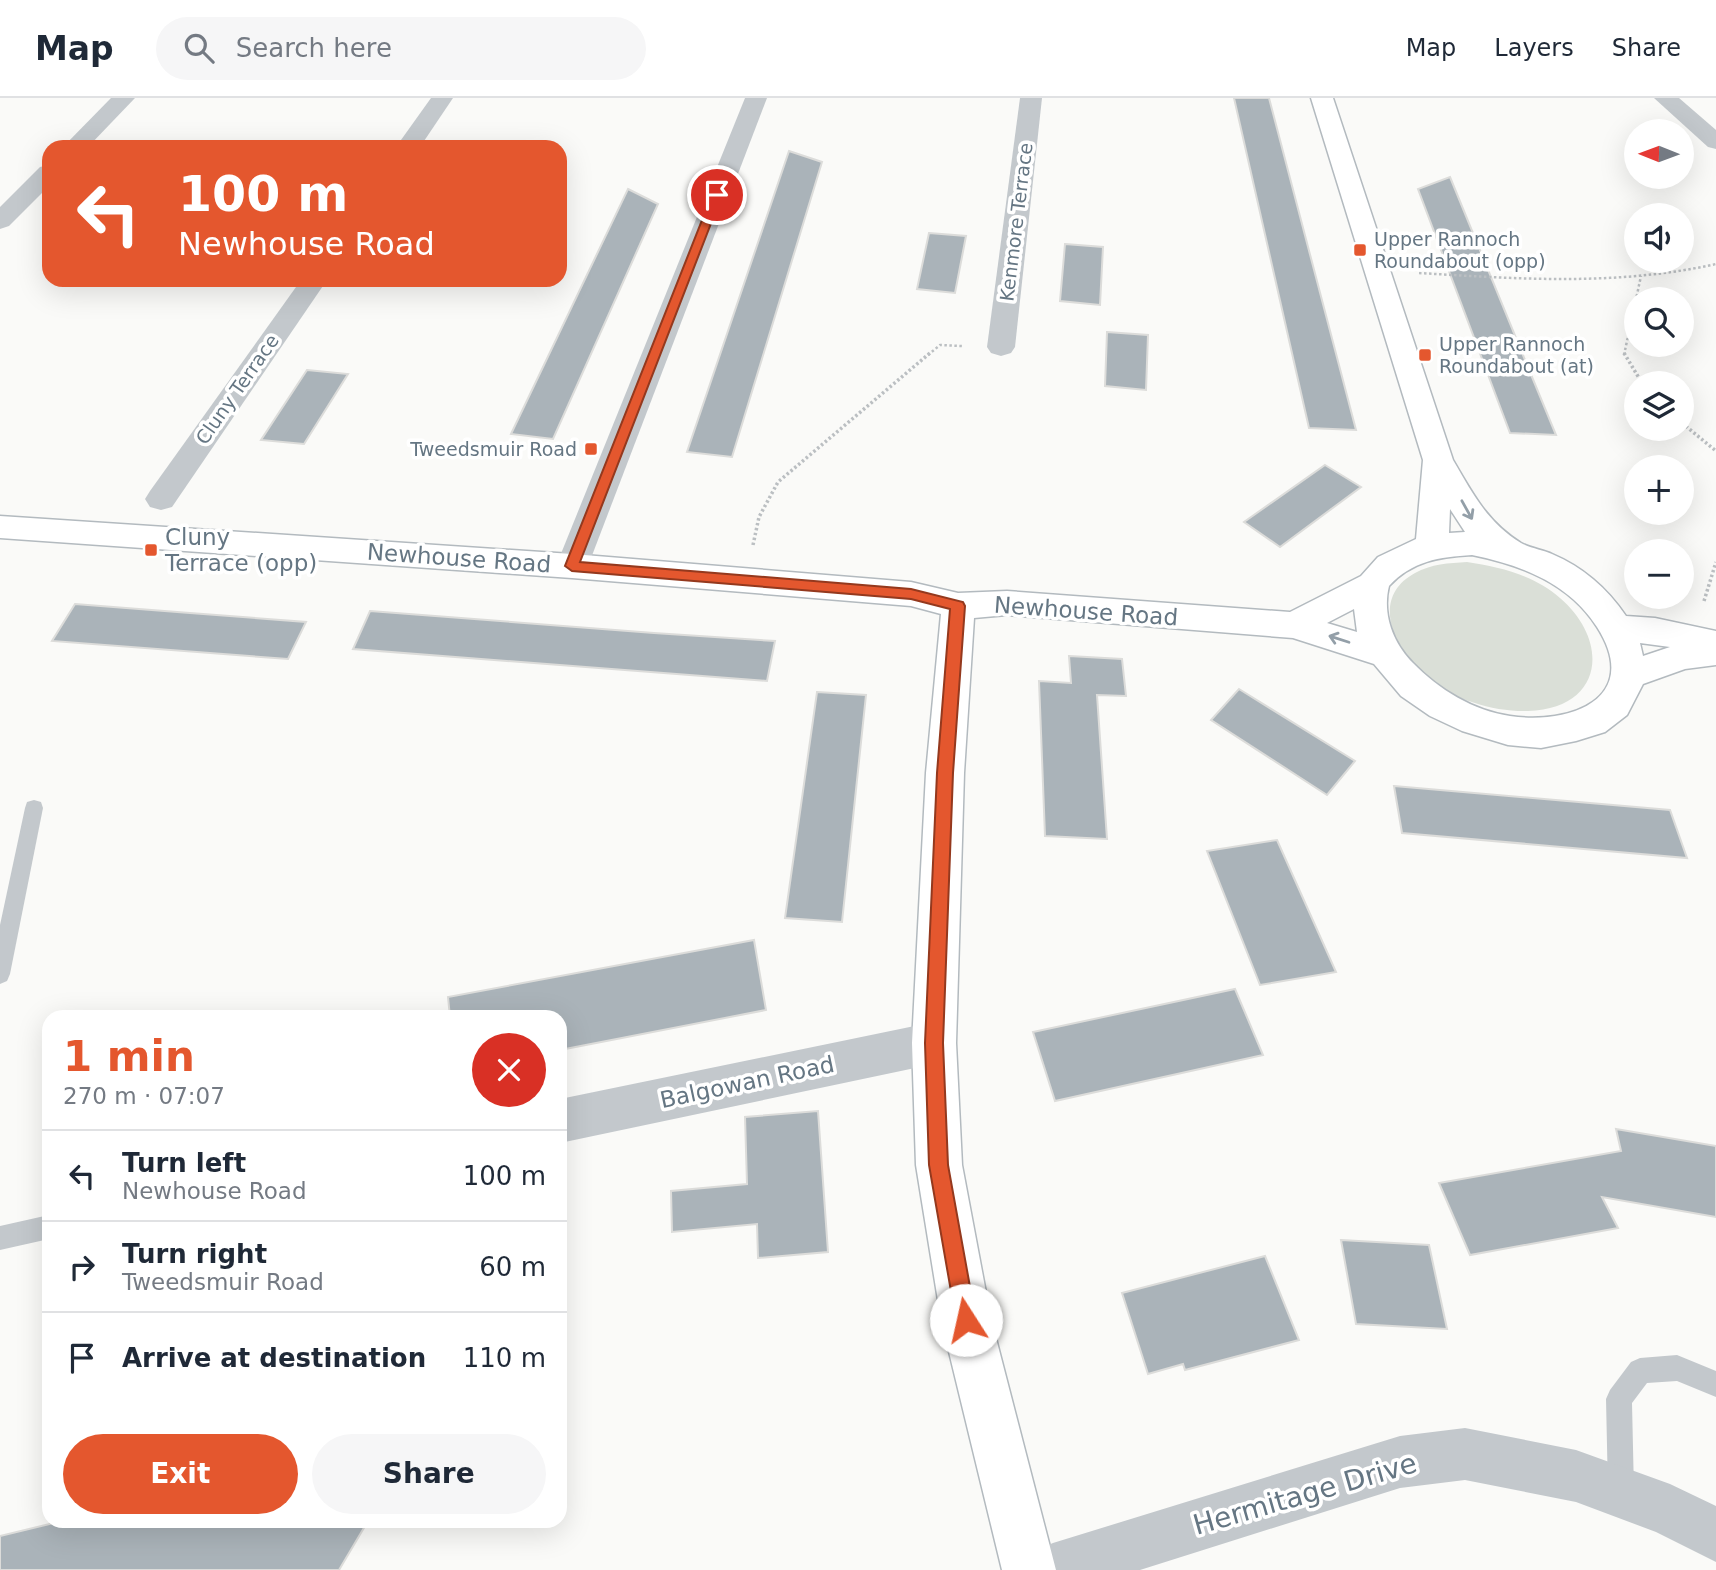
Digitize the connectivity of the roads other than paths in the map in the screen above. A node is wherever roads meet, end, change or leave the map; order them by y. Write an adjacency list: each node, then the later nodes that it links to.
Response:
1 (124, 98): 7 (street)
2 (442, 98): 8 (street)
3 (756, 98): 19 (street)
4 (1031, 98): 13 (street, Kenmore Terrace)
5 (1322, 98): 14 (street)
6 (1665, 98): 9 (street)
7 (82, 140)
8 (413, 140)
9 (1716, 142)
10 (42, 179): 11 (street)
11 (0, 221)
12 (309, 287): 15 (street, Cluny Terrace)
13 (1001, 347)
14 (1438, 460): 17 (street); 18 (street, one-way to 18)
15 (160, 499)
16 (0, 527): 19 (street, Newhouse Road)
17 (1432, 546): 18 (street); 20 (street)
18 (1509, 550): 23 (street)
19 (572, 566): 21 (street, Newhouse Road)
20 (1371, 585): 22 (street); 26 (street)
21 (958, 606): 22 (street, Newhouse Road); 30 (street)
22 (1294, 625): 26 (street, Newhouse Road, one-way to 22)
23 (1619, 629): 24 (street); 27 (street)
24 (1716, 644)
25 (1716, 652): 27 (street)
26 (1383, 654): 27 (street)
27 (1628, 675)
28 (34, 808): 29 (lane)
29 (0, 974)
30 (934, 1043): 31 (street, Balgowan Road); 37 (street)
31 (567, 1120)
32 (42, 1229): 33 (lane)
33 (0, 1238)
34 (1716, 1384): 35 (lane)
35 (1621, 1493): 36 (street, Hermitage Drive); 38 (street, Hermitage Drive)
36 (1716, 1535)
37 (1029, 1570)
38 (1053, 1570)

